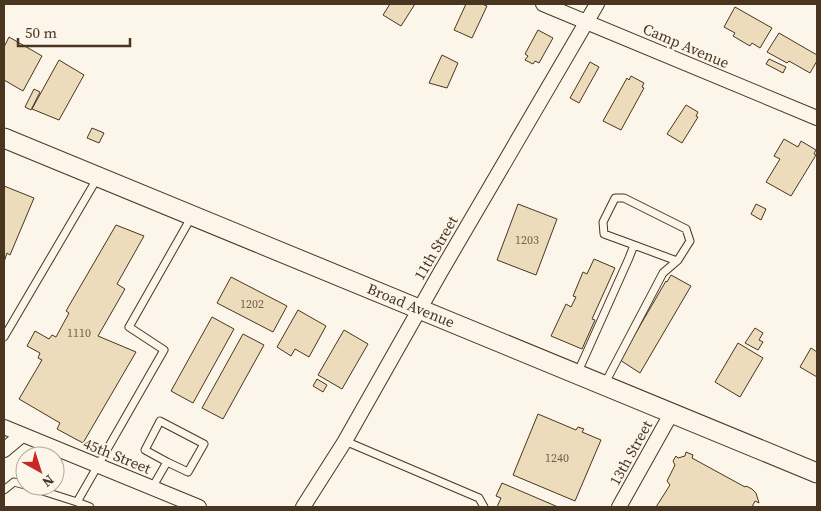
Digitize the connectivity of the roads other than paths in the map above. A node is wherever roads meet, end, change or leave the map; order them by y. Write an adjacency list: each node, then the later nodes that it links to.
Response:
1 (543, 4): 3 (street, Camp Avenue)
2 (597, 4): 3 (street, 11th Street)
3 (586, 22): 4 (street, Camp Avenue); 10 (street, 11th Street)
4 (817, 118)
5 (4, 138): 6 (main road, Broad Avenue)
6 (98, 176): 7 (main road, Broad Avenue); 11 (lane)
7 (192, 215): 10 (main road, Broad Avenue); 20 (lane)
8 (634, 244): 9 (lane); 9 (lane); 12 (lane)
9 (677, 261): 13 (lane)
10 (420, 309): 12 (main road, Broad Avenue); 17 (street, 11th Street)
11 (4, 337)
12 (577, 374): 13 (main road, Broad Avenue)
13 (604, 386): 14 (main road, Broad Avenue)
14 (671, 414): 21 (main road, Broad Avenue); 31 (street, 13th Street)
15 (4, 427): 16 (street, 45th Street)
16 (22, 435): 18 (street); 20 (street, 45th Street)
17 (345, 441): 29 (street, 11th Street); 30 (lane)
18 (4, 450)
19 (167, 462): 19 (lane); 23 (lane)
20 (97, 466): 23 (street, 45th Street); 26 (lane)
21 (817, 473)
22 (15, 482): 24 (lane)
23 (152, 488): 28 (street, 45th Street)
24 (4, 490)
25 (58, 496): 26 (lane)
26 (78, 502): 27 (lane)
27 (90, 507)
28 (199, 507)
29 (304, 507)
30 (484, 507)
31 (619, 507)

